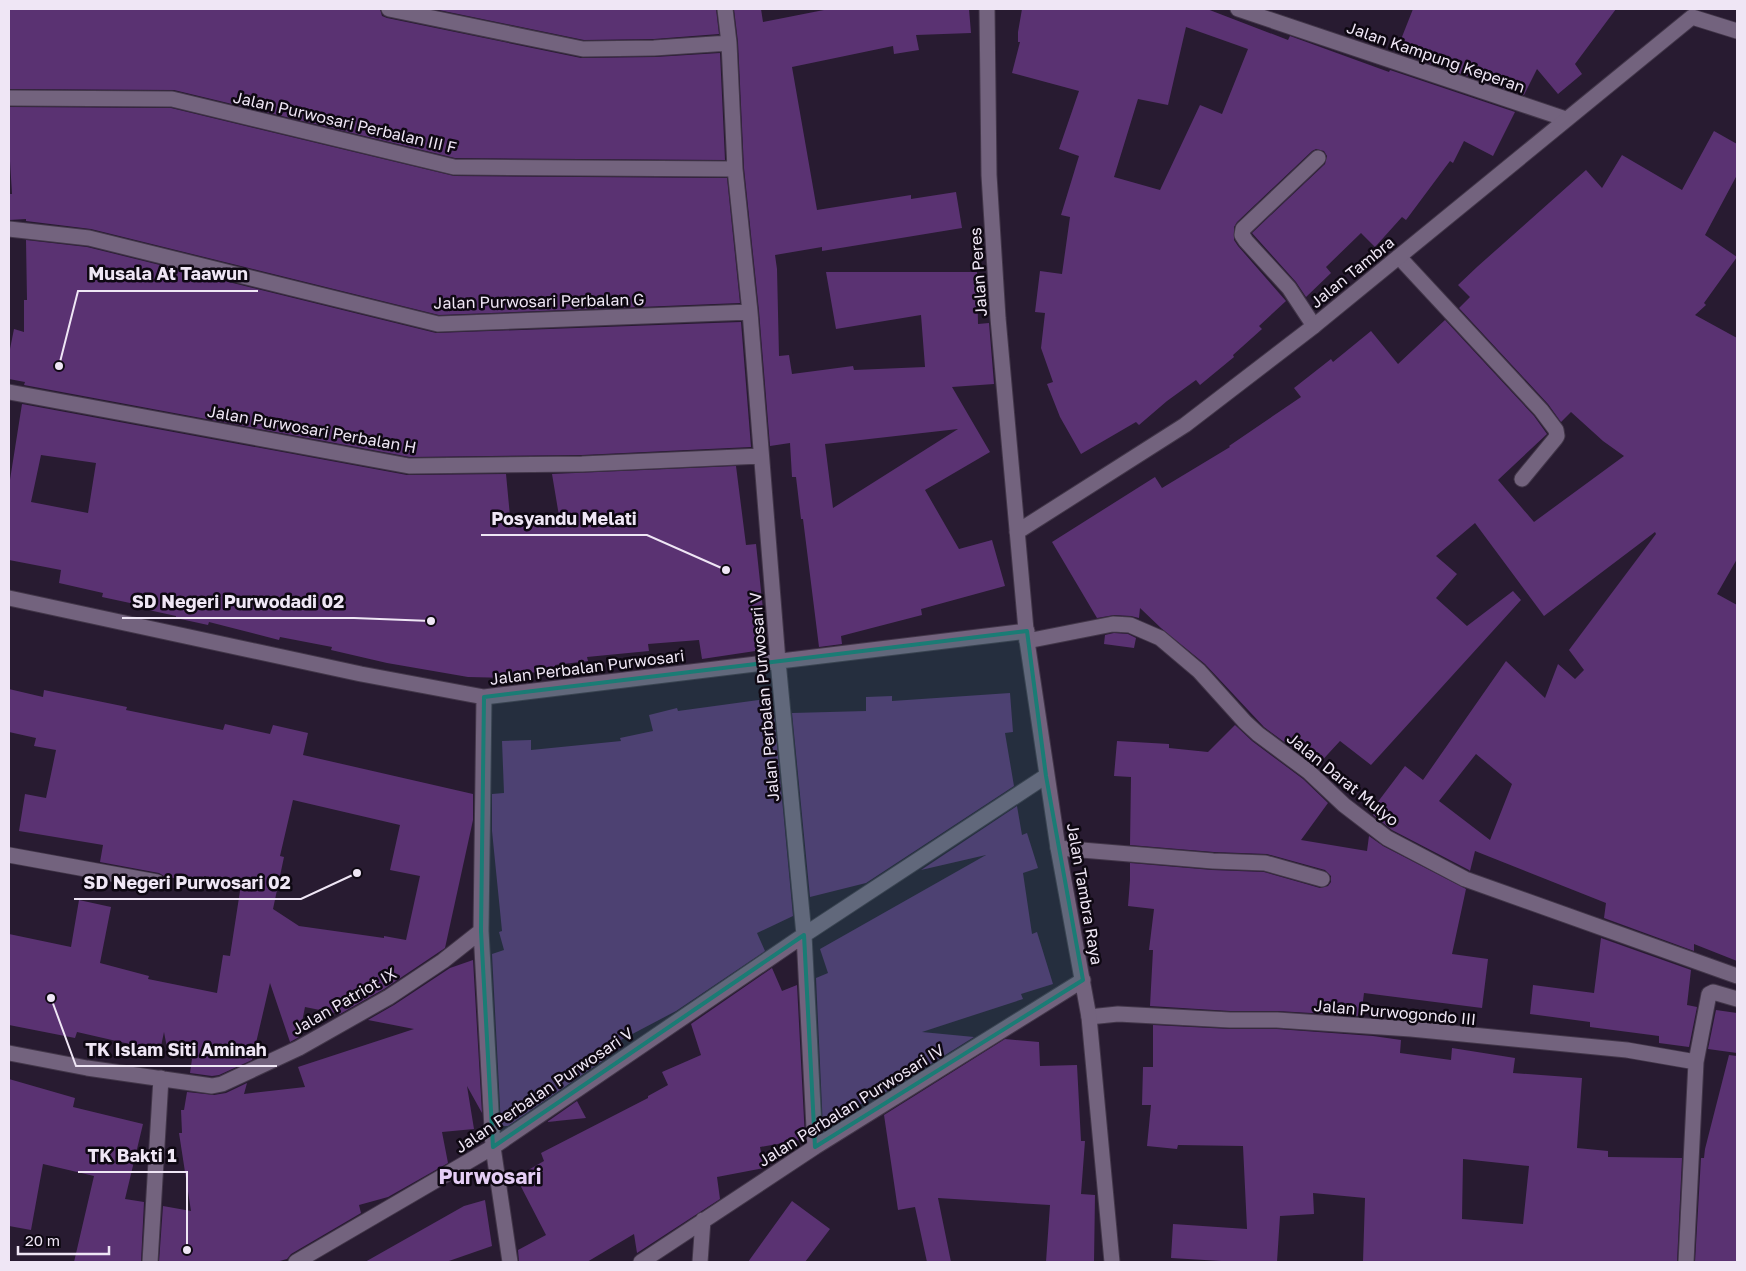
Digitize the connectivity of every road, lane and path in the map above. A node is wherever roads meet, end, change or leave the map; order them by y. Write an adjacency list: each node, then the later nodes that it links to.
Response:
1 (390, 9): 7 (street)
2 (725, 9): 7 (street, Jalan Perbalan Purwosari V)
3 (987, 9): 19 (street, Jalan Peres)
4 (1238, 9): 9 (street, Jalan Kampung Keperan)
5 (1688, 13): 6 (street); 9 (street, Jalan Tambra)
6 (1737, 31)
7 (729, 43): 11 (street, Jalan Perbalan Purwosari V)
8 (9, 98): 11 (street, Jalan Purwosari Perbalan III F)
9 (1566, 119): 13 (street, Jalan Tambra)
10 (1318, 158): 15 (street)
11 (736, 169): 14 (street, Jalan Perbalan Purwosari V)
12 (9, 229): 14 (street, Jalan Purwosari Perbalan G)
13 (1399, 256): 15 (street, Jalan Tambra); 18 (street)
14 (750, 312): 17 (street, Jalan Perbalan Purwosari V)
15 (1314, 326): 19 (street, Jalan Tambra)
16 (9, 392): 17 (street, Jalan Purwosari Perbalan H)
17 (761, 456): 22 (street, Jalan Perbalan Purwosari V)
18 (1522, 479)
19 (1017, 532): 21 (street, Jalan Tambra Raya)
20 (9, 598): 23 (street, Jalan Perbalan Purwosari)
21 (1027, 636): 22 (street, Jalan Perbalan Purwosari); 24 (street, Jalan Tambra Raya); 31 (street, Jalan Darat Mulyo)
22 (778, 661): 23 (street, Jalan Perbalan Purwosari); 30 (street, Jalan Perbalan Purwosari V)
23 (484, 697): 29 (street)
24 (1046, 776): 25 (street, Jalan Tambra Raya); 30 (street, Jalan Perbalan Purwosari V)
25 (1058, 848): 27 (street); 32 (street, Jalan Tambra Raya)
26 (9, 855): 28 (street)
27 (1322, 878)
28 (157, 882)
29 (481, 931): 37 (street, Jalan Patriot IX); 38 (street)
30 (804, 935): 38 (street, Jalan Perbalan Purwosari V); 39 (street, Jalan Perbalan Purwosari V)
31 (1737, 976)
32 (1083, 980): 34 (street, Jalan Tambra Raya); 39 (street, Jalan Perbalan Purwosari IV)
33 (1737, 999): 36 (street)
34 (1089, 1017): 36 (street, Jalan Purwogondo III); 46 (street, Jalan Tambra Raya)
35 (9, 1053): 37 (street, Jalan Patriot IX)
36 (1696, 1062): 47 (street)
37 (161, 1078): 41 (street)
38 (493, 1147): 42 (street, Jalan Perbalan Purwosari V); 43 (street)
39 (815, 1147): 40 (street, Jalan Perbalan Purwosari IV)
40 (703, 1220): 44 (street, Jalan Perbalan Purwosari IV); 45 (street)
41 (150, 1262)
42 (296, 1262)
43 (510, 1262)
44 (641, 1262)
45 (700, 1262)
46 (1112, 1262)
47 (1686, 1262)

